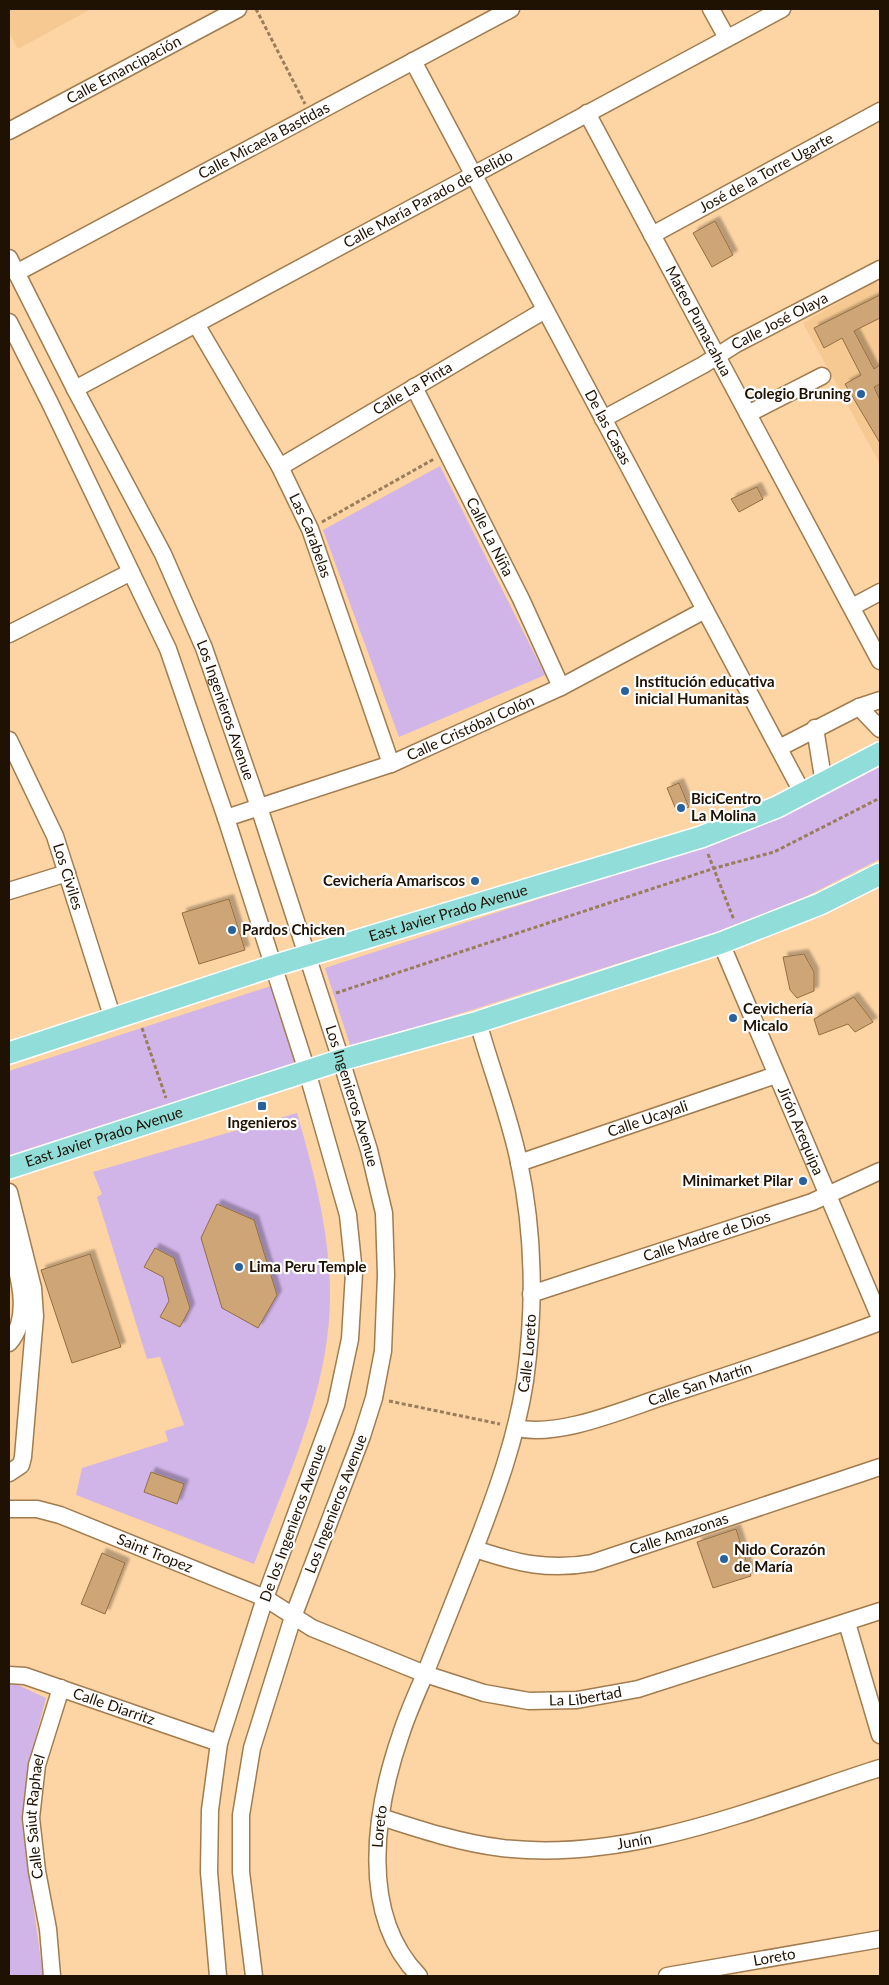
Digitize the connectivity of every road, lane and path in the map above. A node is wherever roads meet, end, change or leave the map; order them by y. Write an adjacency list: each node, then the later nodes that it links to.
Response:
1 (238, 9): 11 (street, Calle Emancipación)
2 (256, 9): 10 (path)
3 (511, 9): 7 (street, Calle Micaela Bastidas)
4 (710, 9): 6 (street)
5 (782, 9): 6 (street, Calle María Parado de Belido)
6 (726, 38): 9 (street, Calle María Parado de Belido)
7 (413, 61): 10 (street, Calle Micaela Bastidas); 12 (street, De las Casas)
8 (880, 111): 13 (street, José de la Torre Ugarte)
9 (587, 113): 12 (street, Calle María Parado de Belido); 13 (street, Mateo Pumacahua)
10 (311, 116): 16 (street, Calle Micaela Bastidas)
11 (9, 131)
12 (473, 174): 17 (street, De las Casas); 19 (street, Calle María Parado de Belido)
13 (652, 235): 20 (street, Mateo Pumacahua)
14 (9, 258): 16 (street, Los Ingenieros Avenue)
15 (880, 269): 20 (street, Calle José Olaya)
16 (16, 273): 23 (street, Los Ingenieros Avenue)
17 (545, 310): 22 (street, Calle La Pinta); 25 (street, De las Casas)
18 (9, 322): 29 (street)
19 (196, 324): 23 (street, Calle María Parado de Belido); 27 (street, Las Carabelas)
20 (717, 357): 24 (street, Mateo Pumacahua); 25 (street, Calle José Olaya)
21 (822, 376): 24 (street)
22 (414, 388): 26 (street, Calle La Niña); 27 (street, Calle La Pinta)
23 (75, 389): 47 (street, Los Ingenieros Avenue)
24 (748, 414): 31 (street, Mateo Pumacahua)
25 (603, 418): 32 (street, De las Casas)
26 (446, 453): 28 (path); 35 (street, Calle La Niña)
27 (280, 467): 28 (street, Las Carabelas)
28 (310, 529): 43 (street, Las Carabelas)
29 (131, 572): 33 (street); 48 (street)
30 (880, 592): 31 (street)
31 (852, 607): 34 (street, Mateo Pumacahua)
32 (705, 610): 35 (street, Calle Cristóbal Colón); 41 (street, De las Casas)
33 (9, 634)
34 (880, 661)
35 (561, 687): 43 (street, Calle Cristóbal Colón)
36 (880, 700): 37 (street)
37 (858, 707): 38 (street); 39 (street)
38 (815, 728): 41 (street); 44 (street)
39 (880, 729)
40 (9, 740): 51 (street, Los Civiles)
41 (779, 748): 45 (street, De las Casas)
42 (880, 753): 44 (main road, East Javier Prado Avenue)
43 (391, 764): 47 (street, Calle Cristóbal Colón)
44 (824, 784): 45 (main road, East Javier Prado Avenue)
45 (803, 794): 49 (main road, East Javier Prado Avenue)
46 (880, 798): 50 (path)
47 (259, 807): 48 (street, Calle Cristóbal Colón); 55 (street, Los Ingenieros Avenue)
48 (226, 818): 56 (street)
49 (701, 837): 50 (path); 55 (main road, East Javier Prado Avenue)
50 (715, 868): 54 (path); 57 (path)
51 (67, 872): 53 (street); 59 (street, Los Civiles)
52 (880, 874): 54 (main road, East Javier Prado Avenue)
53 (9, 891)
54 (730, 940): 60 (main road, East Javier Prado Avenue); 64 (street, Jirón Arequipa)
55 (308, 956): 56 (main road, East Javier Prado Avenue); 57 (street, Los Ingenieros Avenue)
56 (274, 966): 58 (main road, East Javier Prado Avenue); 63 (street)
57 (321, 997): 62 (street, Los Ingenieros Avenue)
58 (137, 1011): 59 (main road, East Javier Prado Avenue); 65 (path)
59 (113, 1019): 61 (main road, East Javier Prado Avenue)
60 (478, 1022): 62 (main road, East Javier Prado Avenue); 66 (street, Calle Loreto)
61 (9, 1053)
62 (341, 1060): 63 (main road, East Javier Prado Avenue); 76 (street, Los Ingenieros Avenue)
63 (307, 1071): 65 (main road, East Javier Prado Avenue); 82 (street, De los Ingenieros Avenue)
64 (776, 1076): 66 (street, Calle Ucayali); 70 (street, Jirón Arequipa)
65 (172, 1115): 67 (main road, East Javier Prado Avenue)
66 (519, 1162): 72 (street, Calle Loreto)
67 (9, 1168)
68 (880, 1171): 70 (street, Calle Madre de Dios)
69 (9, 1192): 71 (street)
70 (828, 1195): 72 (street, Calle Madre de Dios); 73 (street, Jirón Arequipa)
71 (12, 1232): 75 (street); 79 (street)
72 (531, 1294): 77 (street, Calle Loreto)
73 (880, 1318)
74 (880, 1322): 77 (street, Calle San Martín)
75 (9, 1343)
76 (374, 1398): 77 (path); 84 (street, Los Ingenieros Avenue)
77 (516, 1428): 81 (street, Calle Loreto)
78 (880, 1467): 81 (street, Calle Amazonas)
79 (9, 1473)
80 (9, 1509): 82 (street, Saint Tropez)
81 (475, 1549): 86 (street, Calle Loreto)
82 (265, 1598): 84 (street, Saint Tropez); 90 (street, De los Ingenieros Avenue)
83 (880, 1610): 85 (street, La Libertad)
84 (293, 1617): 86 (street, La Libertad); 96 (street, Los Ingenieros Avenue)
85 (847, 1623): 86 (street, La Libertad); 89 (street)
86 (425, 1674): 92 (street, Loreto)
87 (9, 1675): 88 (street, Calle Diarritz)
88 (61, 1688): 90 (street, Calle Diarritz); 94 (street, Calle Saiut Raphael)
89 (880, 1735)
90 (219, 1743): 95 (street, De los Ingenieros Avenue)
91 (880, 1768): 92 (street, Junín)
92 (381, 1817): 97 (street, Loreto)
93 (880, 1939): 98 (street, Loreto)
94 (52, 1976)
95 (218, 1976)
96 (254, 1976)
97 (419, 1976)
98 (667, 1976)

